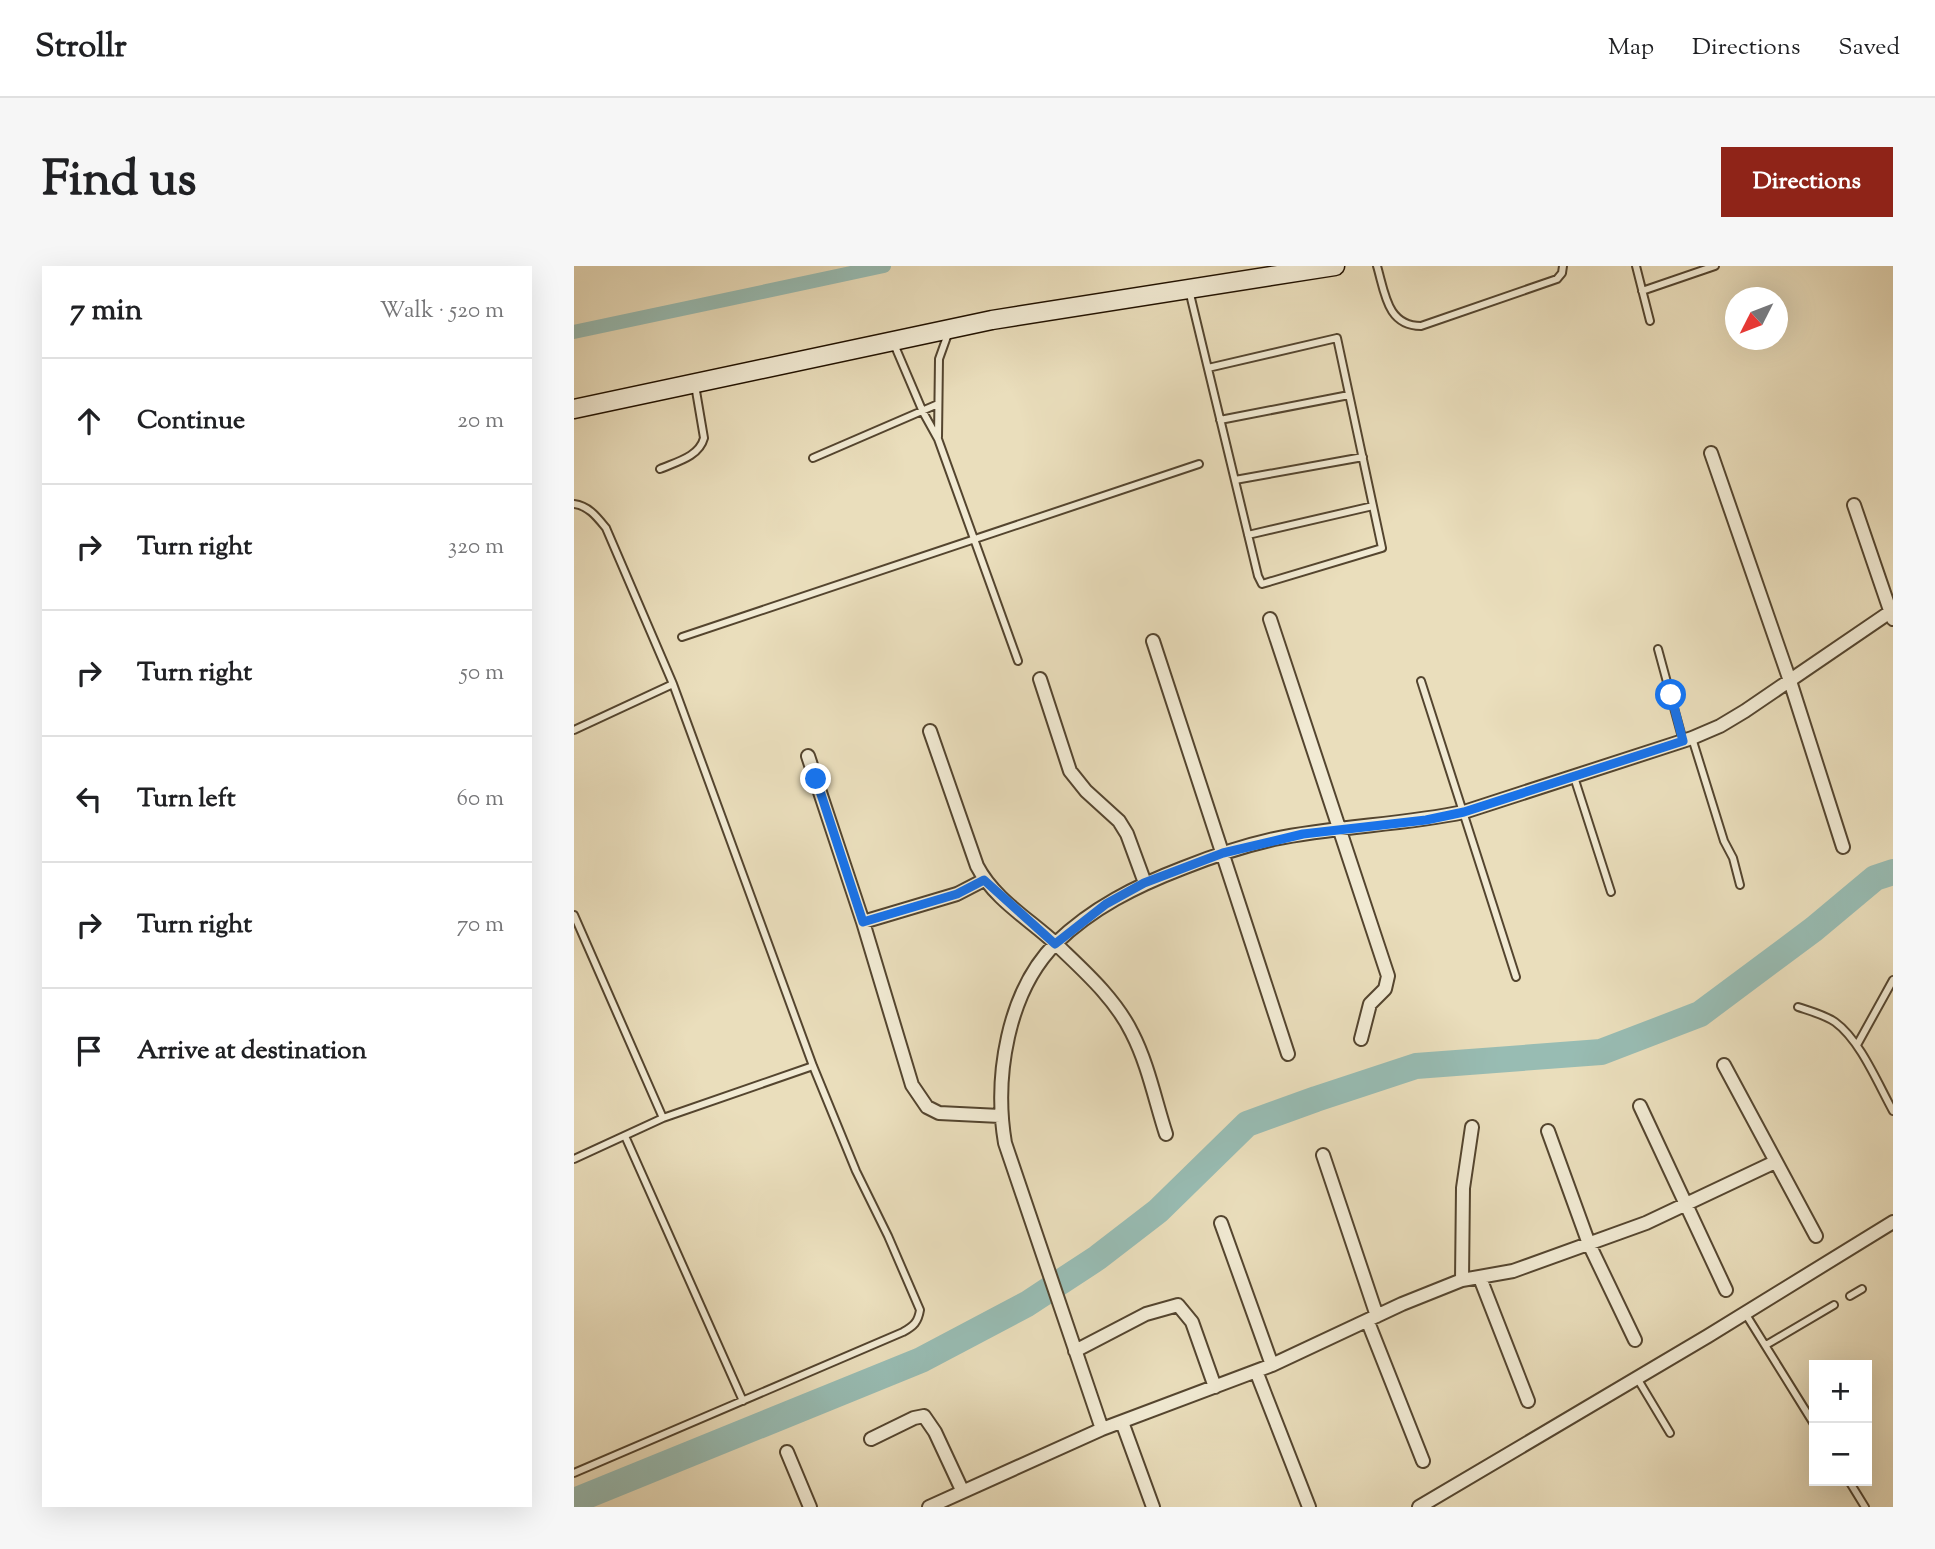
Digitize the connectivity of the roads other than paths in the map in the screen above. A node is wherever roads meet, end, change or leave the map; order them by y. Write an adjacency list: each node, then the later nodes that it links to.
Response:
1 (1284, 266): 7 (main road)
2 (1335, 266): 7 (main road)
3 (1377, 266): 4 (lane)
4 (1563, 266)
5 (1636, 266): 9 (lane)
6 (1715, 266): 9 (lane)
7 (1218, 284): 8 (main road)
8 (1188, 288): 11 (main road); 13 (lane)
9 (1642, 290): 10 (lane)
10 (1650, 321)
11 (950, 329): 12 (main road); 16 (lane)
12 (893, 341): 14 (main road); 18 (lane)
13 (1208, 368): 15 (lane); 19 (lane)
14 (695, 384): 17 (main road); 25 (lane)
15 (1349, 395): 19 (lane); 22 (lane)
16 (938, 404): 18 (lane); 20 (lane)
17 (574, 409)
18 (923, 412): 20 (lane); 23 (lane)
19 (1220, 420): 26 (lane)
20 (938, 439): 31 (lane)
21 (1711, 453): 40 (street)
22 (1363, 457): 26 (lane); 29 (lane)
23 (813, 458)
24 (1199, 464): 31 (lane)
25 (660, 469)
26 (1235, 480): 30 (lane)
27 (574, 504): 41 (lane)
28 (1854, 505): 32 (street)
29 (1373, 506): 30 (lane); 30 (lane)
30 (1248, 535)
31 (973, 540): 34 (lane); 37 (lane)
32 (1892, 614): 40 (street)
33 (1270, 619): 48 (street)
34 (682, 637)
35 (1153, 641): 50 (street)
36 (1658, 649): 44 (lane)
37 (1018, 661)
38 (1040, 679): 52 (street)
39 (1421, 681): 47 (lane)
40 (1790, 681): 44 (street); 49 (street)
41 (673, 684): 42 (lane); 65 (lane)
42 (574, 730)
43 (930, 731): 51 (street)
44 (1688, 740): 46 (street); 53 (lane)
45 (808, 756): 56 (street)
46 (1574, 777): 47 (street); 54 (lane)
47 (1464, 812): 48 (street); 58 (lane)
48 (1339, 830): 50 (street); 61 (street)
49 (1843, 847)
50 (1223, 853): 52 (street); 63 (street)
51 (984, 880): 56 (street); 57 (street)
52 (1144, 883): 57 (street)
53 (1740, 885)
54 (1611, 892)
55 (574, 915): 69 (lane)
56 (863, 922): 68 (street)
57 (1055, 944): 68 (street); 72 (street)
58 (1516, 977)
59 (1893, 979): 62 (lane)
60 (1798, 1007): 62 (lane)
61 (1361, 1039)
62 (1857, 1045): 67 (lane)
63 (1288, 1054)
64 (1724, 1065): 76 (street)
65 (813, 1066): 69 (lane); 97 (lane)
66 (1640, 1106): 77 (street)
67 (1893, 1111)
68 (1000, 1116): 92 (street)
69 (663, 1118): 73 (lane)
70 (1472, 1127): 83 (street)
71 (1548, 1131): 81 (street)
72 (1166, 1134)
73 (625, 1136): 75 (lane); 97 (lane)
74 (1324, 1155): 89 (street)
75 (574, 1159)
76 (1775, 1162): 77 (street); 80 (street)
77 (1687, 1204): 81 (street); 85 (street)
78 (1893, 1222): 88 (street)
79 (1220, 1223): 93 (street)
80 (1816, 1237)
81 (1589, 1244): 82 (street); 90 (street)
82 (1480, 1278): 83 (street); 98 (street)
83 (1462, 1280): 89 (street)
84 (1862, 1289): 86 (lane)
85 (1726, 1290)
86 (1850, 1296)
87 (1834, 1306): 91 (lane)
88 (1745, 1313): 91 (lane); 95 (street)
89 (1372, 1319): 93 (street); 105 (street)
90 (1635, 1339)
91 (1766, 1345): 100 (lane)
92 (1075, 1350): 96 (street); 101 (street)
93 (1272, 1365): 94 (street)
94 (1256, 1371): 96 (street); 112 (street)
95 (1636, 1378): 102 (lane); 113 (street)
96 (1215, 1387): 99 (street)
97 (743, 1401): 106 (lane)
98 (1528, 1401)
99 (1122, 1422): 101 (street); 111 (street)
100 (1813, 1423)
101 (1102, 1429): 108 (street)
102 (1670, 1433)
103 (871, 1439): 108 (street)
104 (787, 1452): 109 (street)
105 (1423, 1461)
106 (574, 1473)
107 (1852, 1486): 114 (lane)
108 (962, 1490): 110 (street)
109 (810, 1507)
110 (929, 1507)
111 (1153, 1507)
112 (1309, 1507)
113 (1419, 1507)
114 (1865, 1507)

